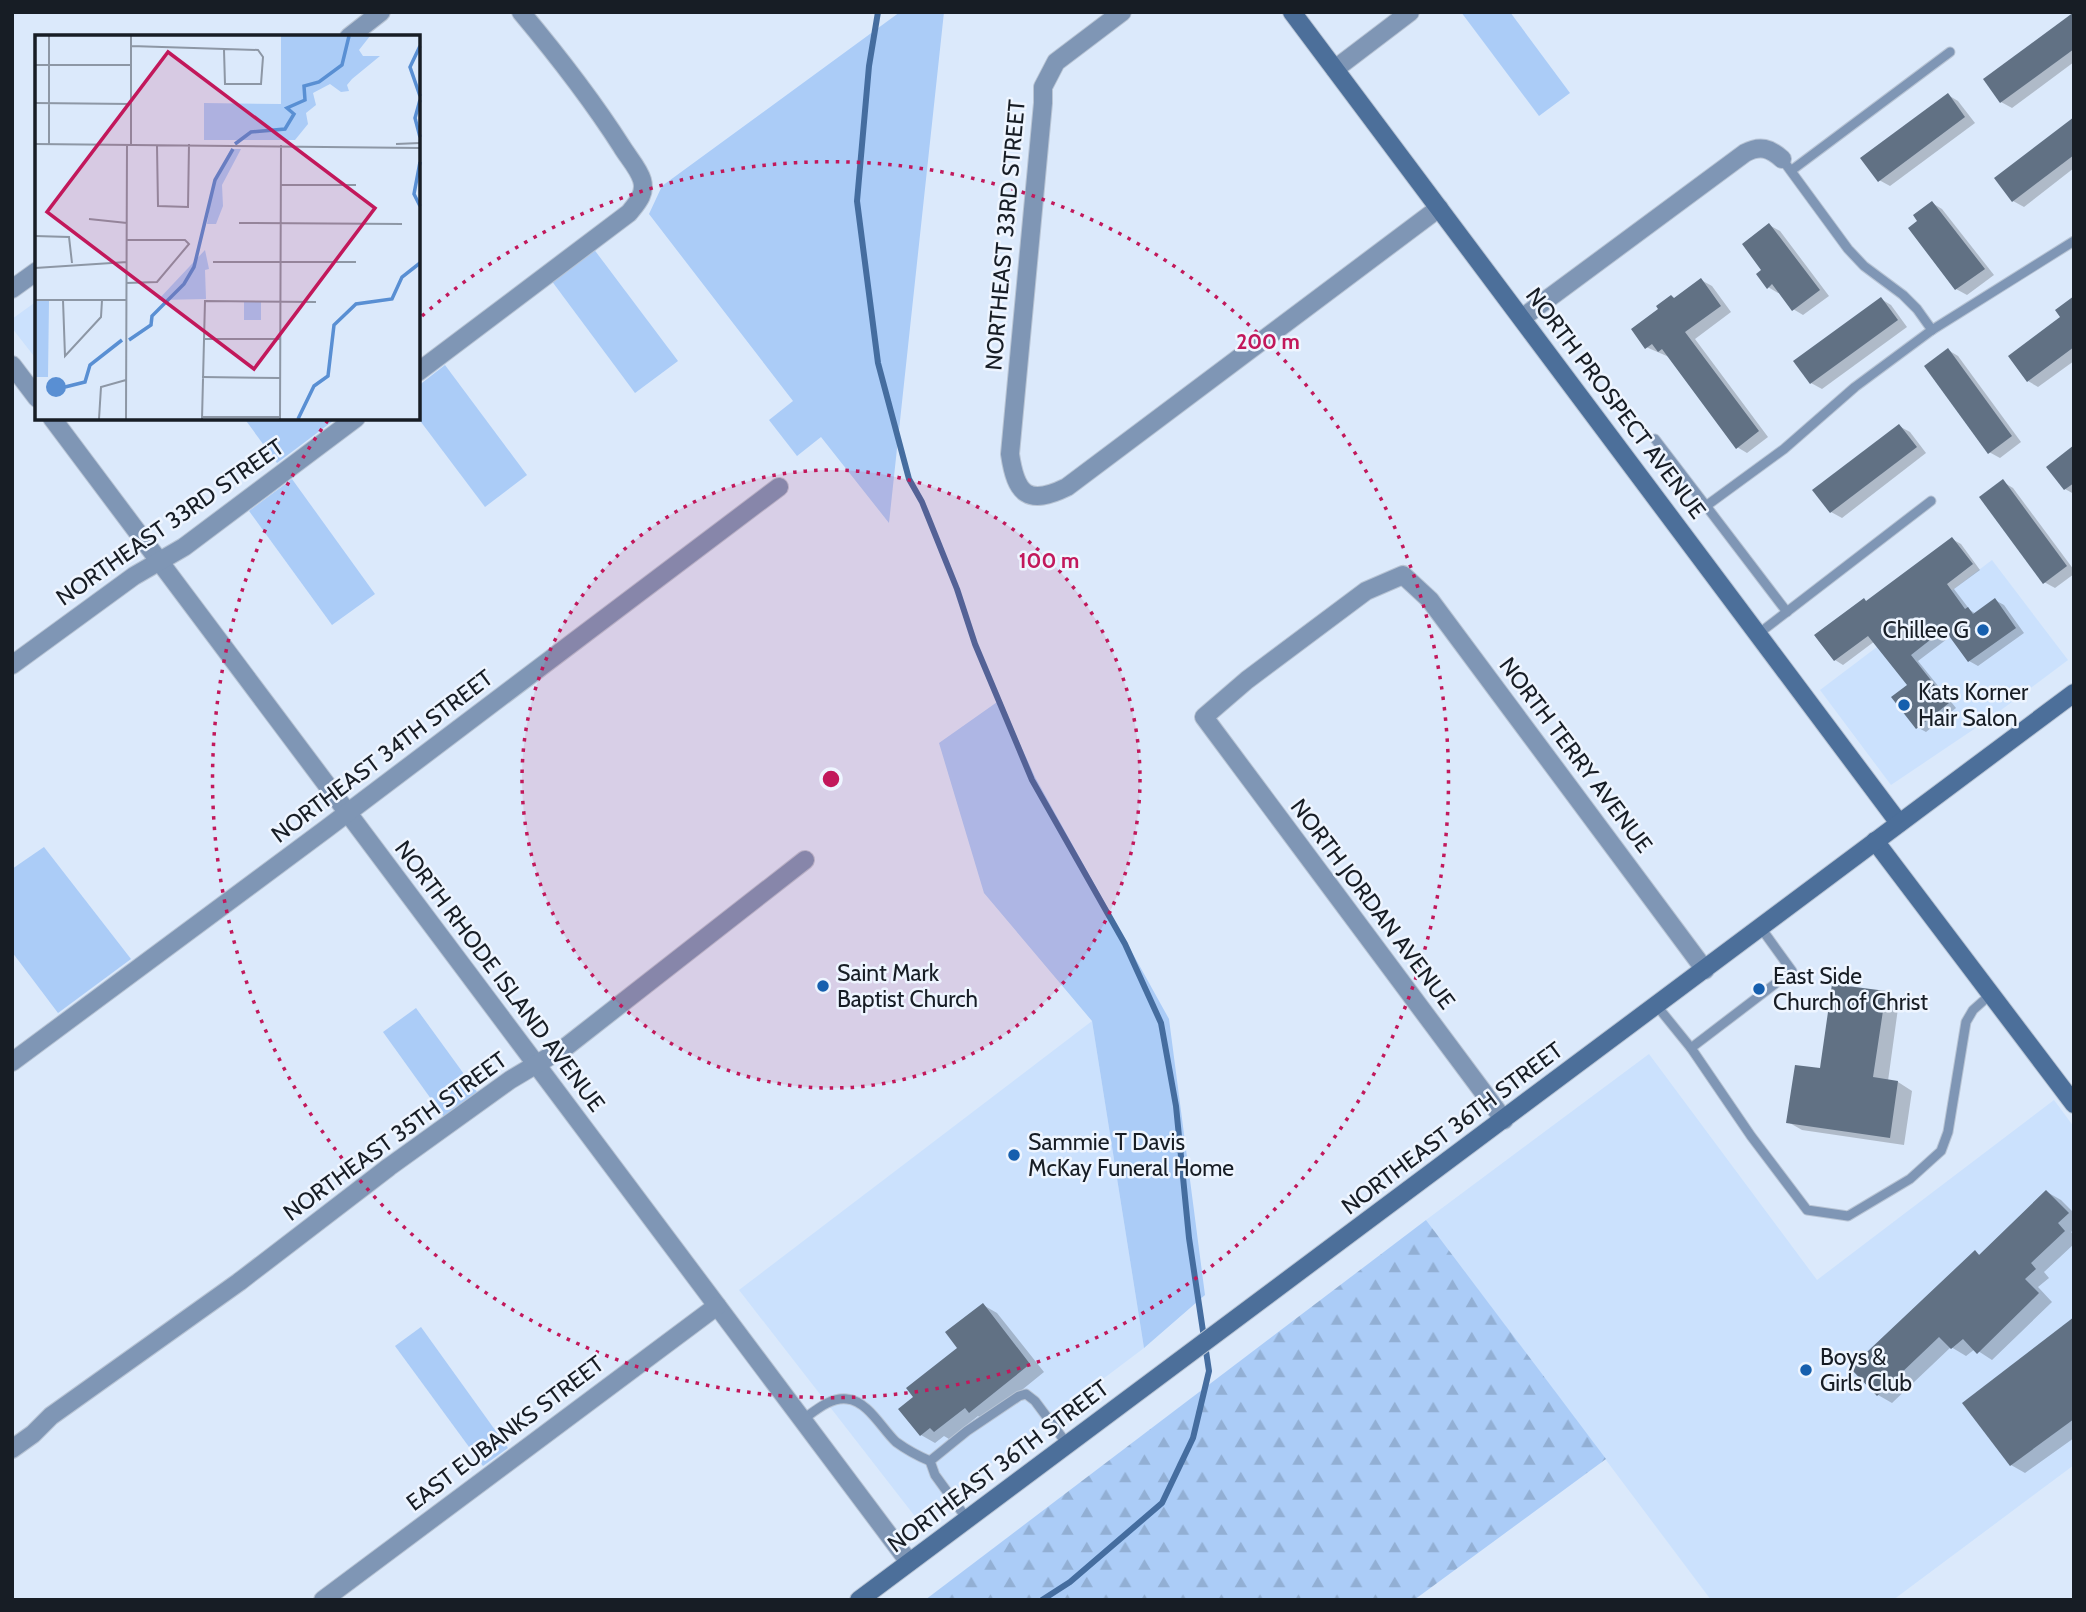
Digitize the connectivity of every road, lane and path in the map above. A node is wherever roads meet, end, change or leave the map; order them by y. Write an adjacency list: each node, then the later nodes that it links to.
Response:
1 (381, 12): 6 (street)
2 (521, 12): 17 (street)
3 (1122, 12): 10 (street, NORTHEAST 33RD STREET)
4 (1292, 12): 8 (main road, NORTH PROSPECT AVENUE)
5 (1410, 12): 8 (street)
6 (352, 35)
7 (1950, 52): 9 (lane)
8 (1335, 69): 10 (main road, NORTH PROSPECT AVENUE)
9 (1787, 164): 14 (street); 15 (lane)
10 (1439, 208): 14 (main road, NORTH PROSPECT AVENUE)
11 (2074, 241): 15 (lane)
12 (35, 272): 13 (street)
13 (12, 289)
14 (1522, 318): 27 (main road, NORTH PROSPECT AVENUE)
15 (1932, 330): 24 (lane)
16 (12, 365): 18 (street)
17 (420, 370)
18 (35, 395)
19 (53, 420): 25 (street, NORTH RHODE ISLAND AVENUE)
20 (353, 420): 25 (street, NORTHEAST 33RD STREET)
21 (1655, 439): 24 (lane)
22 (779, 487): 31 (street, NORTHEAST 34TH STREET)
23 (1931, 501): 26 (lane)
24 (1706, 506): 26 (lane)
25 (159, 561): 28 (street, NORTHEAST 33RD STREET); 31 (street, NORTH RHODE ISLAND AVENUE)
26 (1787, 612): 27 (lane)
27 (1758, 634): 32 (main road, NORTH PROSPECT AVENUE)
28 (12, 665)
29 (2074, 693): 32 (main road, NORTHEAST 36TH STREET)
30 (1204, 717): 36 (street, NORTH TERRY AVENUE); 43 (street, NORTH JORDAN AVENUE)
31 (347, 813): 40 (street, NORTHEAST 34TH STREET); 41 (street, NORTH RHODE ISLAND AVENUE)
32 (1899, 823): 33 (main road, NORTHEAST 36TH STREET)
33 (1875, 841): 35 (main road, NORTHEAST 36TH STREET); 37 (main road)
34 (805, 860): 41 (street, NORTHEAST 35TH STREET)
35 (1761, 928): 36 (main road, NORTHEAST 36TH STREET); 39 (lane)
36 (1705, 970): 38 (main road, NORTHEAST 36TH STREET)
37 (1991, 994): 39 (lane); 42 (main road)
38 (1657, 1006): 39 (lane); 43 (main road, NORTHEAST 36TH STREET)
39 (1691, 1048)
40 (12, 1062)
41 (536, 1064): 44 (street, NORTH RHODE ISLAND AVENUE); 47 (street, NORTHEAST 35TH STREET)
42 (2073, 1101)
43 (1504, 1120): 46 (main road, NORTHEAST 36TH STREET)
44 (716, 1306): 45 (street, NORTH RHODE ISLAND AVENUE); 51 (street, EAST EUBANKS STREET)
45 (802, 1420): 48 (lane); 50 (street, NORTH RHODE ISLAND AVENUE)
46 (1068, 1444): 48 (lane); 49 (main road, NORTHEAST 36TH STREET)
47 (12, 1450)
48 (930, 1461): 49 (lane)
49 (967, 1519): 50 (main road, NORTHEAST 36TH STREET)
50 (909, 1562): 52 (main road, NORTHEAST 36TH STREET)
51 (323, 1600)
52 (859, 1600)

